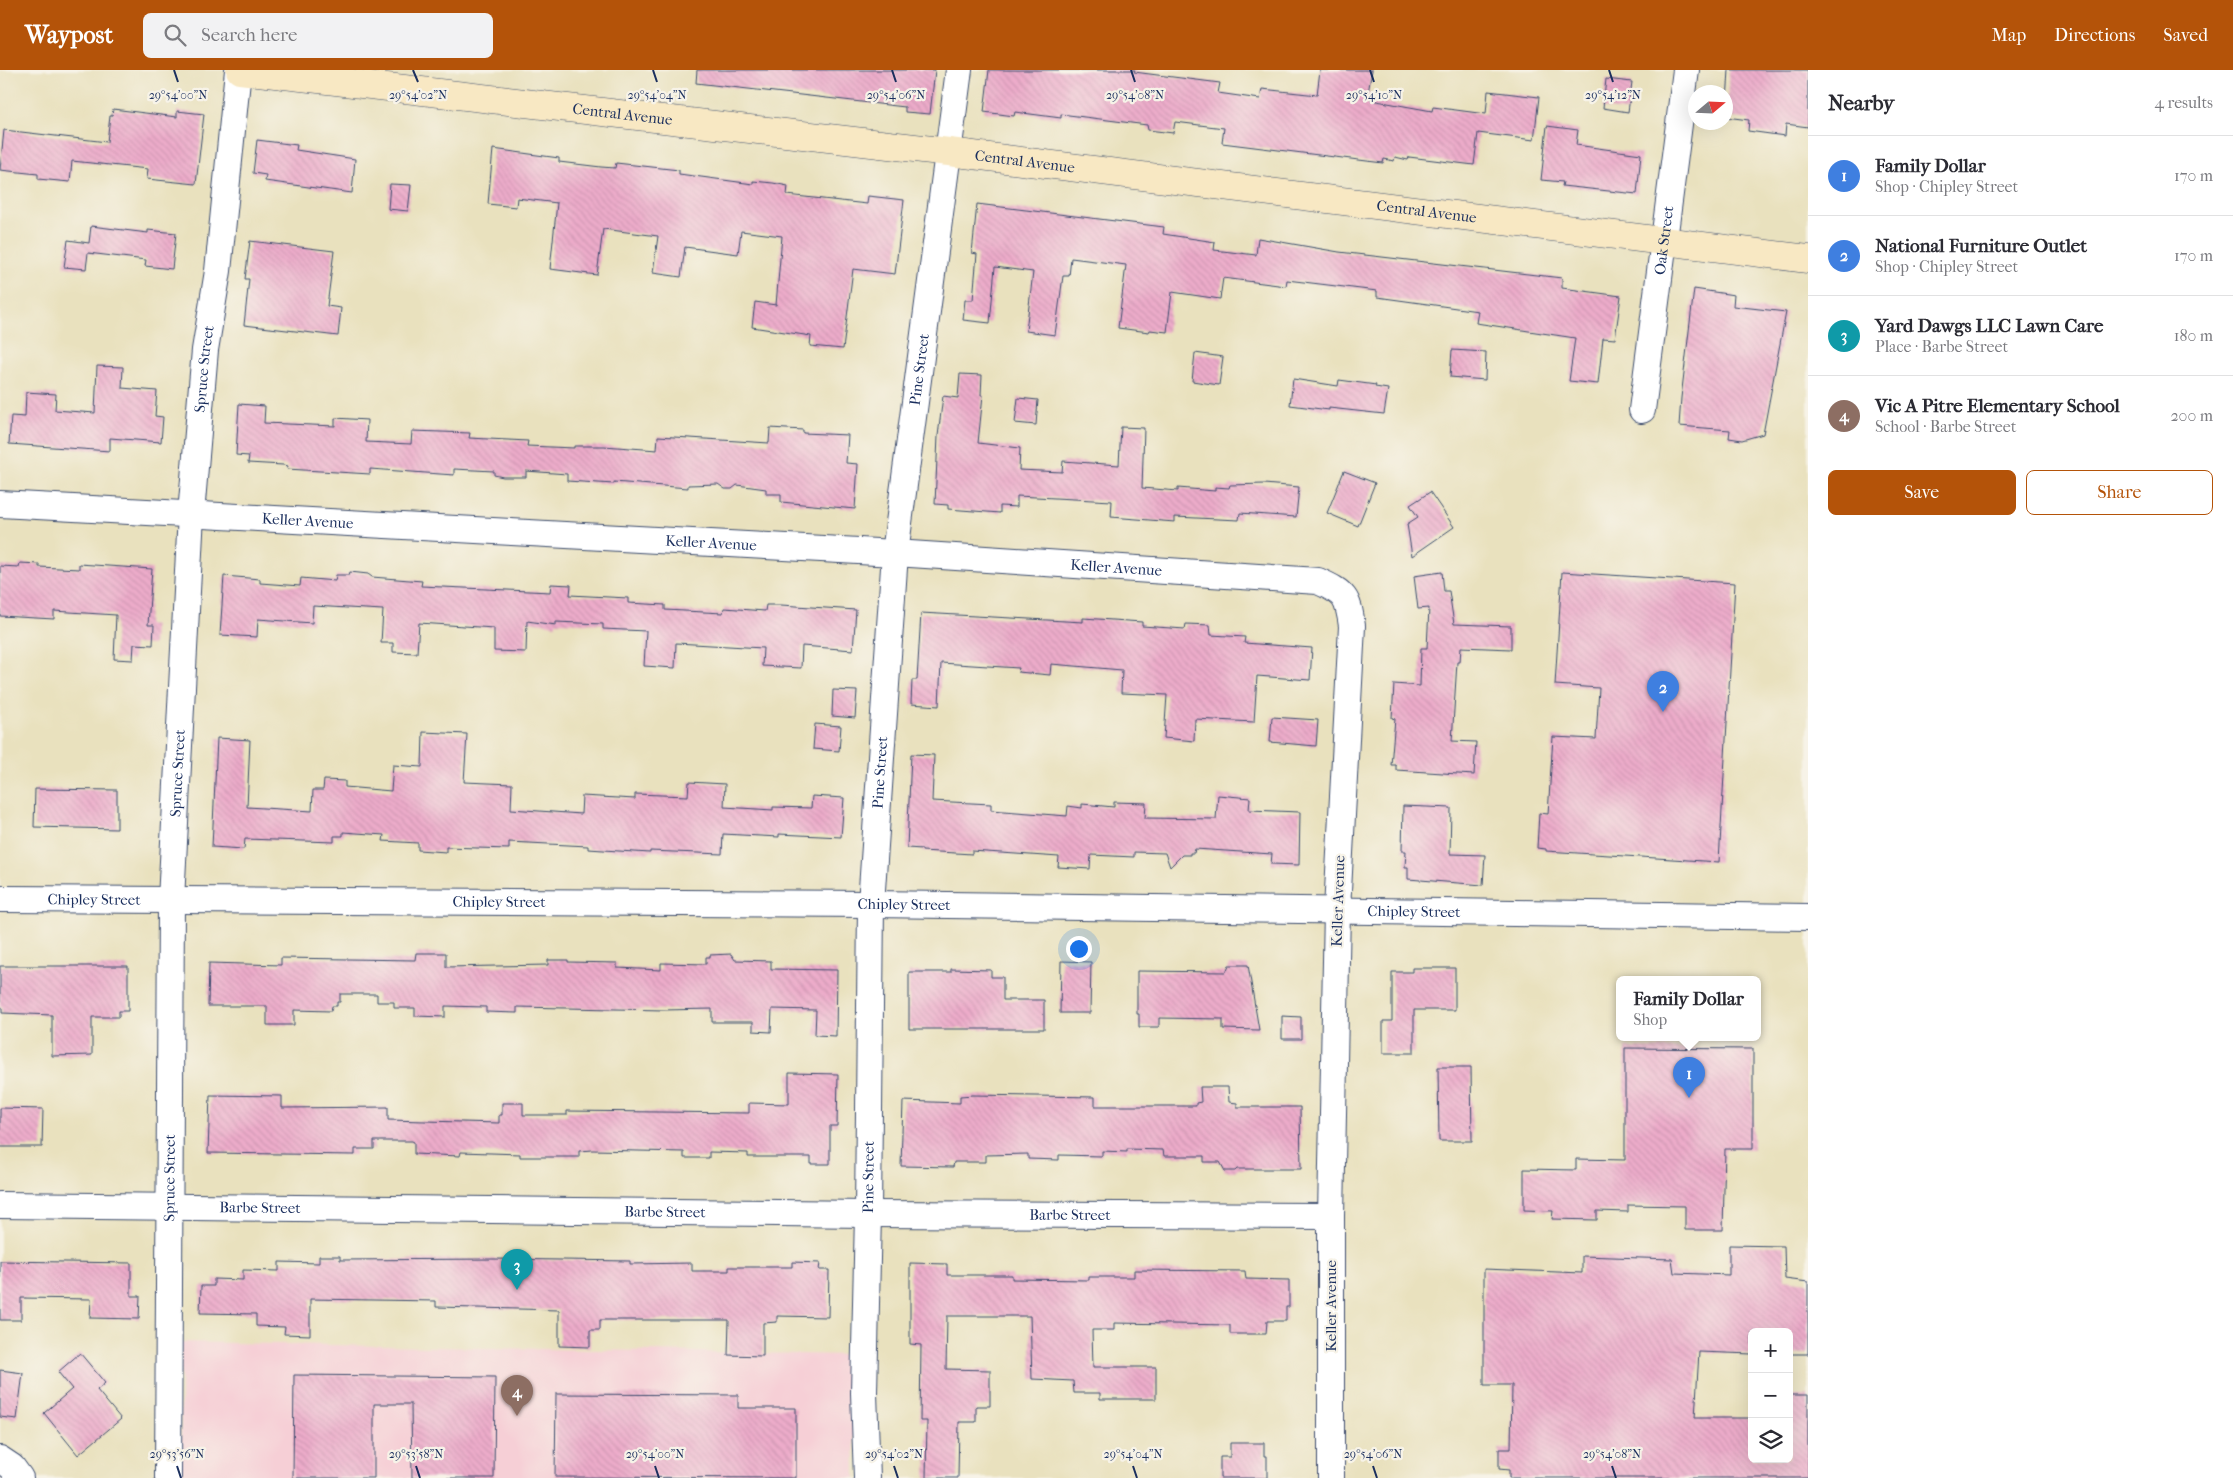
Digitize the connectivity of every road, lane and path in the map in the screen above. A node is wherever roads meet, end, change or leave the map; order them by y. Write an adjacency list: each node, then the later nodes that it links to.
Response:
1 (239, 70): 4 (street, Central Avenue); 9 (street, Spruce Street)
2 (959, 70): 4 (street, Pine Street)
3 (1686, 70): 5 (street, Oak Street)
4 (949, 152): 5 (street, Central Avenue); 10 (street, Pine Street)
5 (1664, 241): 6 (street, Central Avenue); 7 (street, Oak Street)
6 (1808, 259)
7 (1642, 410)
8 (0, 504): 9 (street, Keller Avenue)
9 (191, 514): 10 (street, Keller Avenue); 12 (street, Spruce Street)
10 (895, 553): 13 (street, Pine Street); 14 (street, Keller Avenue)
11 (0, 899): 12 (street, Chipley Street)
12 (171, 900): 13 (street, Chipley Street); 17 (street, Spruce Street)
13 (871, 904): 14 (street, Chipley Street); 18 (street, Pine Street)
14 (1337, 910): 15 (street, Chipley Street); 19 (street, Keller Avenue)
15 (1808, 917)
16 (0, 1205): 17 (street, Barbe Street)
17 (169, 1206): 18 (street, Barbe Street); 20 (street, Spruce Street)
18 (868, 1214): 19 (street, Barbe Street); 21 (street, Pine Street)
19 (1331, 1216): 22 (street, Keller Avenue)
20 (168, 1478)
21 (867, 1478)
22 (1331, 1478)

